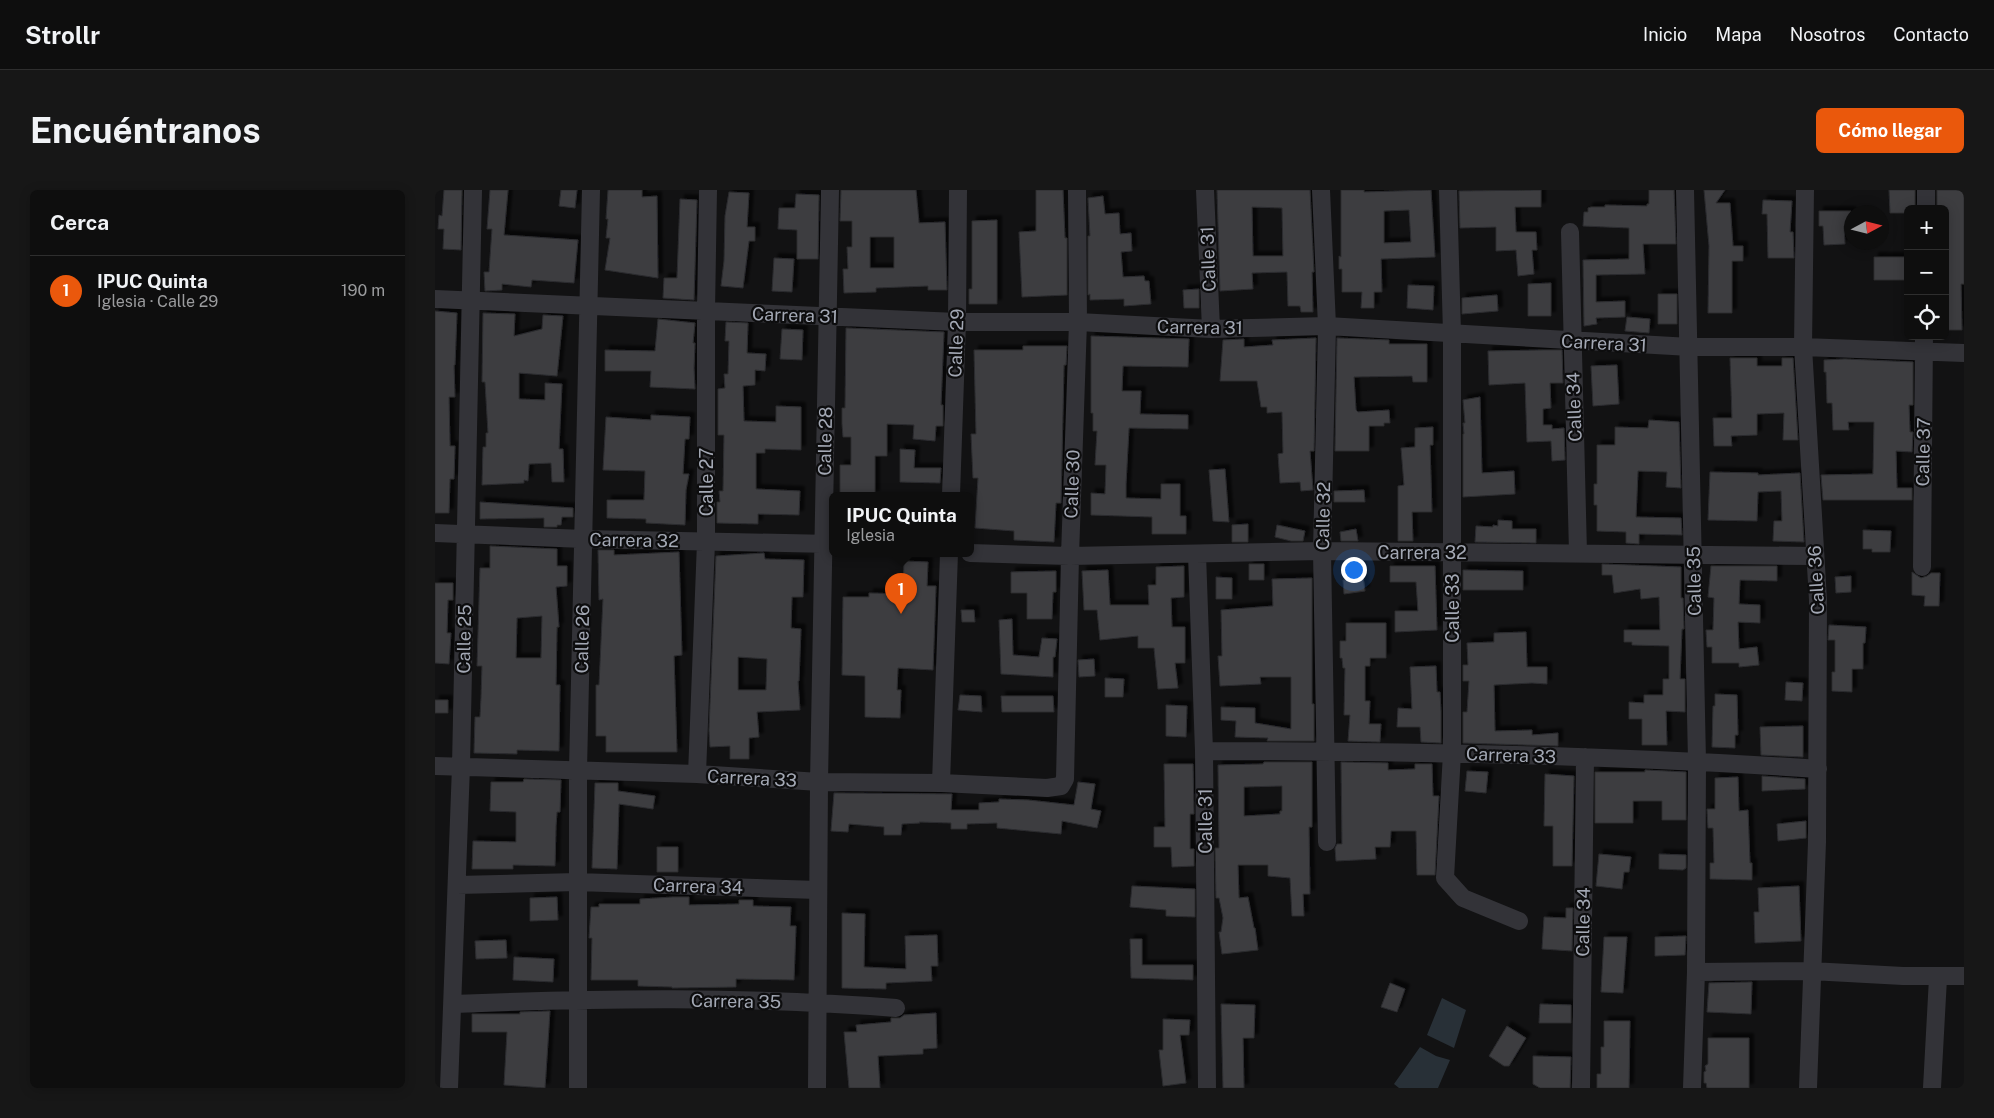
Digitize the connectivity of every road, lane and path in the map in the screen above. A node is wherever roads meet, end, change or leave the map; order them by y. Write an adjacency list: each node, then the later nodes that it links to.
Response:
1 (473, 190): 16 (street, Calle 25)
2 (591, 190): 17 (street, Calle 26)
3 (709, 190): 18 (street, Calle 27)
4 (830, 190): 19 (street, Calle 28)
5 (958, 190): 20 (street, Calle 29)
6 (1077, 190): 21 (street, Calle 30)
7 (1205, 190): 23 (street, Calle 31)
8 (1321, 190): 22 (street, Calle 32)
9 (1448, 190): 24 (street, Calle 33)
10 (1685, 190): 27 (street, Calle 35)
11 (1805, 190): 28 (street, Calle 36)
12 (1926, 190): 13 (street)
13 (1926, 205)
14 (1570, 232): 25 (street, Calle 34)
15 (435, 299): 16 (street, Carrera 31)
16 (471, 300): 17 (street, Carrera 31); 32 (street, Calle 25)
17 (588, 306): 18 (street, Carrera 31); 33 (street, Calle 26)
18 (706, 311): 19 (street, Carrera 31); 34 (street, Calle 27)
19 (826, 316): 20 (street, Carrera 31); 35 (street, Calle 28)
20 (957, 322): 21 (street, Carrera 31); 30 (street, Calle 29)
21 (1078, 322): 23 (street, Carrera 31); 42 (street, Calle 30)
22 (1327, 326): 23 (street, Carrera 31); 24 (street, Carrera 31); 36 (street, Calle 32)
23 (1211, 329)
24 (1452, 333): 25 (street, Carrera 31); 37 (street, Calle 33)
25 (1572, 341): 27 (street, Carrera 31); 39 (street, Calle 34)
26 (1924, 343): 28 (street, Carrera 31); 29 (street, Carrera 31); 45 (street, Calle 37)
27 (1689, 347): 28 (street, Carrera 31); 41 (street, Calle 35)
28 (1803, 347): 43 (street, Calle 36)
29 (1964, 353)
30 (951, 492)
31 (435, 533): 32 (street, Carrera 32)
32 (467, 534): 33 (street, Carrera 32); 52 (street, Calle 25)
33 (584, 539): 34 (street, Carrera 32); 54 (street, Calle 26)
34 (706, 542): 35 (street, Carrera 32); 55 (street, Calle 27)
35 (828, 544): 57 (street, Calle 28)
36 (1322, 552): 37 (street, Carrera 32); 40 (street, Carrera 32); 47 (street, Calle 32)
37 (1452, 552): 39 (street, Carrera 32); 48 (street, Calle 33)
38 (974, 553): 42 (street, Carrera 32)
39 (1578, 553): 41 (street, Carrera 32)
40 (1197, 554): 42 (street, Carrera 32); 46 (street, Calle 31)
41 (1693, 554): 43 (street, Carrera 32); 50 (street, Calle 35)
42 (1070, 556): 56 (street, Calle 30)
43 (1815, 556): 53 (street, Calle 36)
44 (949, 557): 58 (street)
45 (1922, 567)
46 (1204, 752): 47 (street, Carrera 33); 75 (street, Calle 31)
47 (1327, 752): 48 (street, Carrera 33); 59 (street, Calle 32)
48 (1451, 753): 49 (street, Carrera 33); 63 (street, Calle 33)
49 (1585, 757): 50 (street, Carrera 33); 76 (street, Calle 34)
50 (1697, 761): 53 (street, Carrera 33); 65 (street, Calle 35)
51 (435, 766): 52 (street, Carrera 33)
52 (461, 766): 54 (street, Carrera 33); 61 (street, Calle 25)
53 (1818, 769): 64 (street, Calle 36)
54 (578, 770): 55 (street, Carrera 33); 60 (street, Calle 26)
55 (697, 774): 57 (street, Carrera 33)
56 (1065, 779): 58 (street, Carrera 33)
57 (819, 782): 58 (street, Carrera 33); 62 (street, Calle 28)
58 (941, 783)
59 (1327, 842)
60 (577, 882): 61 (street, Carrera 34); 62 (street, Carrera 34); 68 (street, Calle 26)
61 (457, 885): 70 (street, Calle 25)
62 (818, 890): 69 (street, Calle 28)
63 (1519, 921)
64 (1811, 971): 65 (street); 67 (street); 78 (street, Calle 36)
65 (1697, 972): 77 (street, Calle 35)
66 (1964, 976): 67 (street)
67 (1938, 978): 79 (street)
68 (577, 999): 69 (street, Carrera 35); 70 (street, Carrera 35); 73 (street, Calle 26)
69 (817, 1001): 71 (street, Carrera 35); 74 (street, Calle 28)
70 (453, 1004): 72 (street, Calle 25)
71 (896, 1008)
72 (449, 1088)
73 (577, 1088)
74 (817, 1088)
75 (1207, 1088)
76 (1581, 1088)
77 (1692, 1088)
78 (1808, 1088)
79 (1932, 1088)

